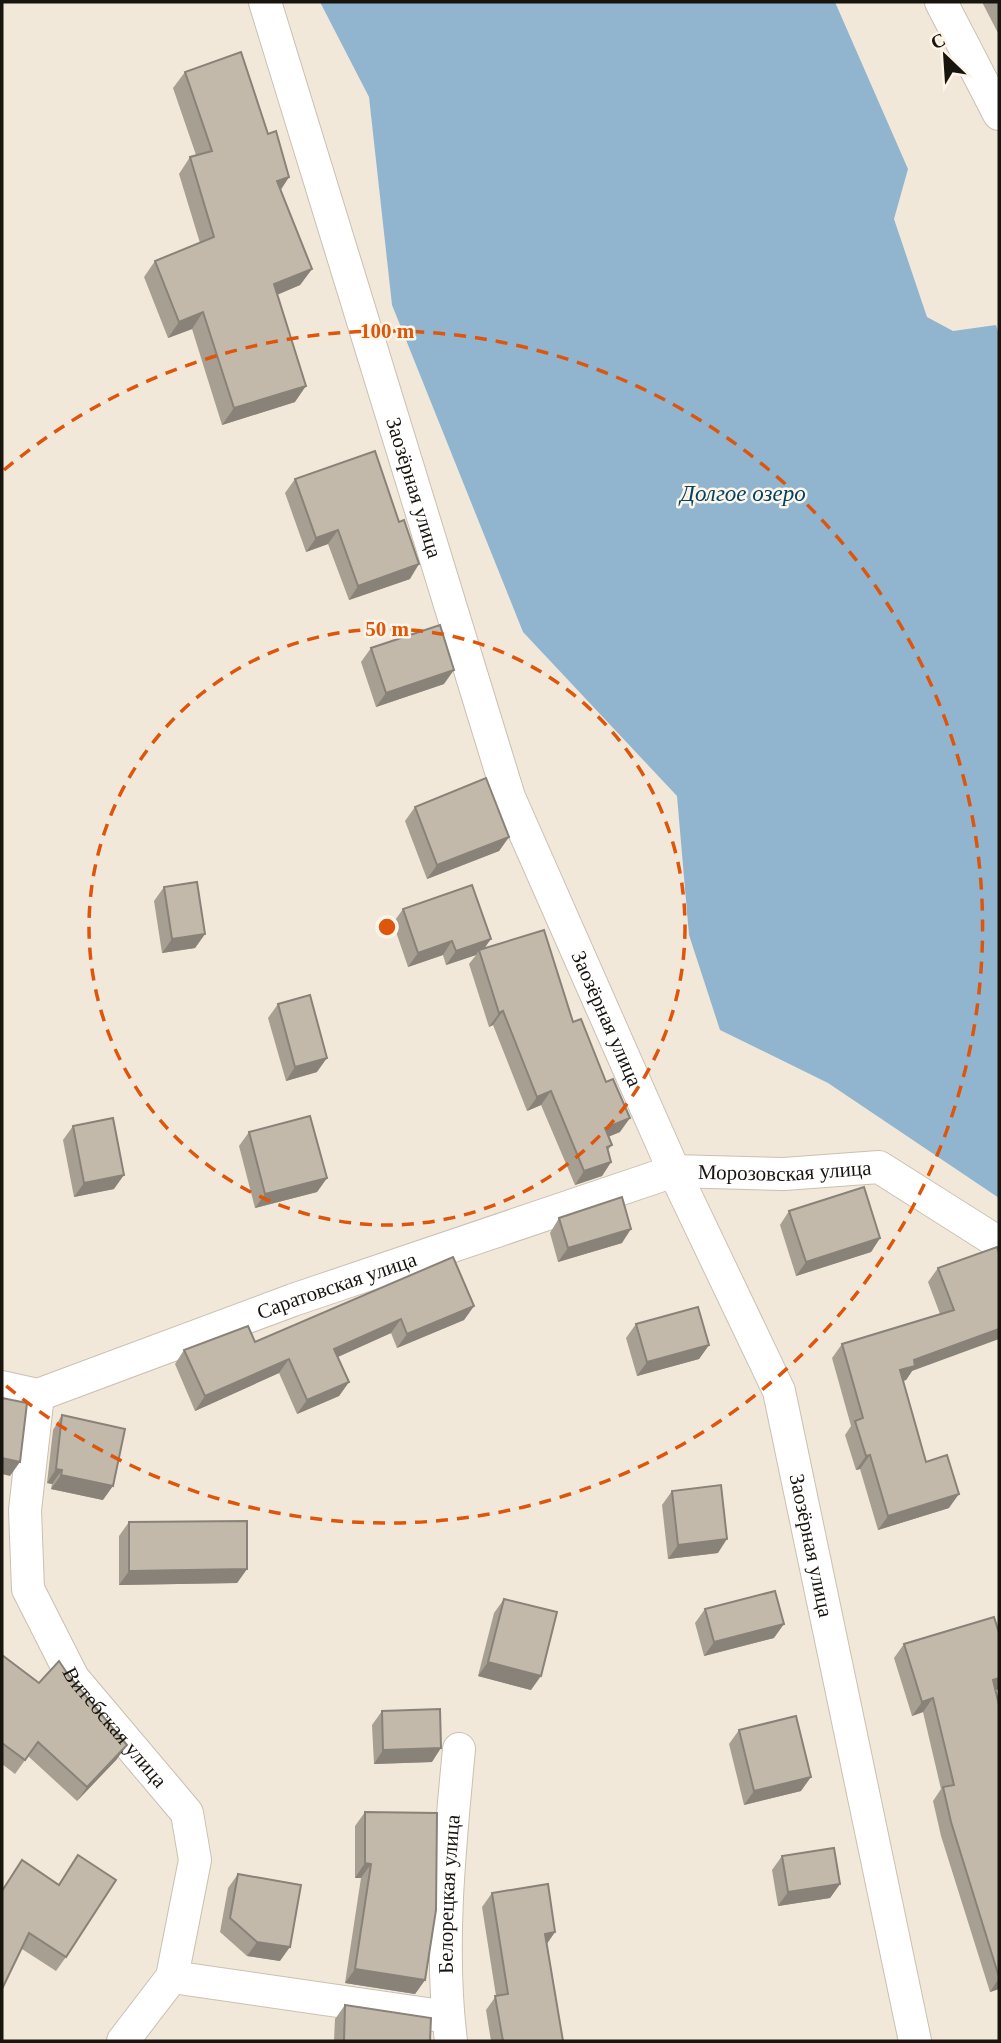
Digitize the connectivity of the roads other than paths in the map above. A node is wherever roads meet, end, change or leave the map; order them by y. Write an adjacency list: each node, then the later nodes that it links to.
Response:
1 (265, 2): 4 (street, Заозёрная улица)
2 (941, 2): 3 (street)
3 (999, 114)
4 (674, 1171): 5 (street, Морозовская улица); 7 (street, Саратовская улица); 12 (street, Заозёрная улица)
5 (999, 1244)
6 (2, 1387): 7 (street)
7 (38, 1395): 9 (street, Витебская улица)
8 (459, 1749): 10 (street, Белорецкая улица)
9 (172, 1977): 10 (street); 11 (street, Витебская улица)
10 (450, 2029)
11 (123, 2041)
12 (915, 2041)

